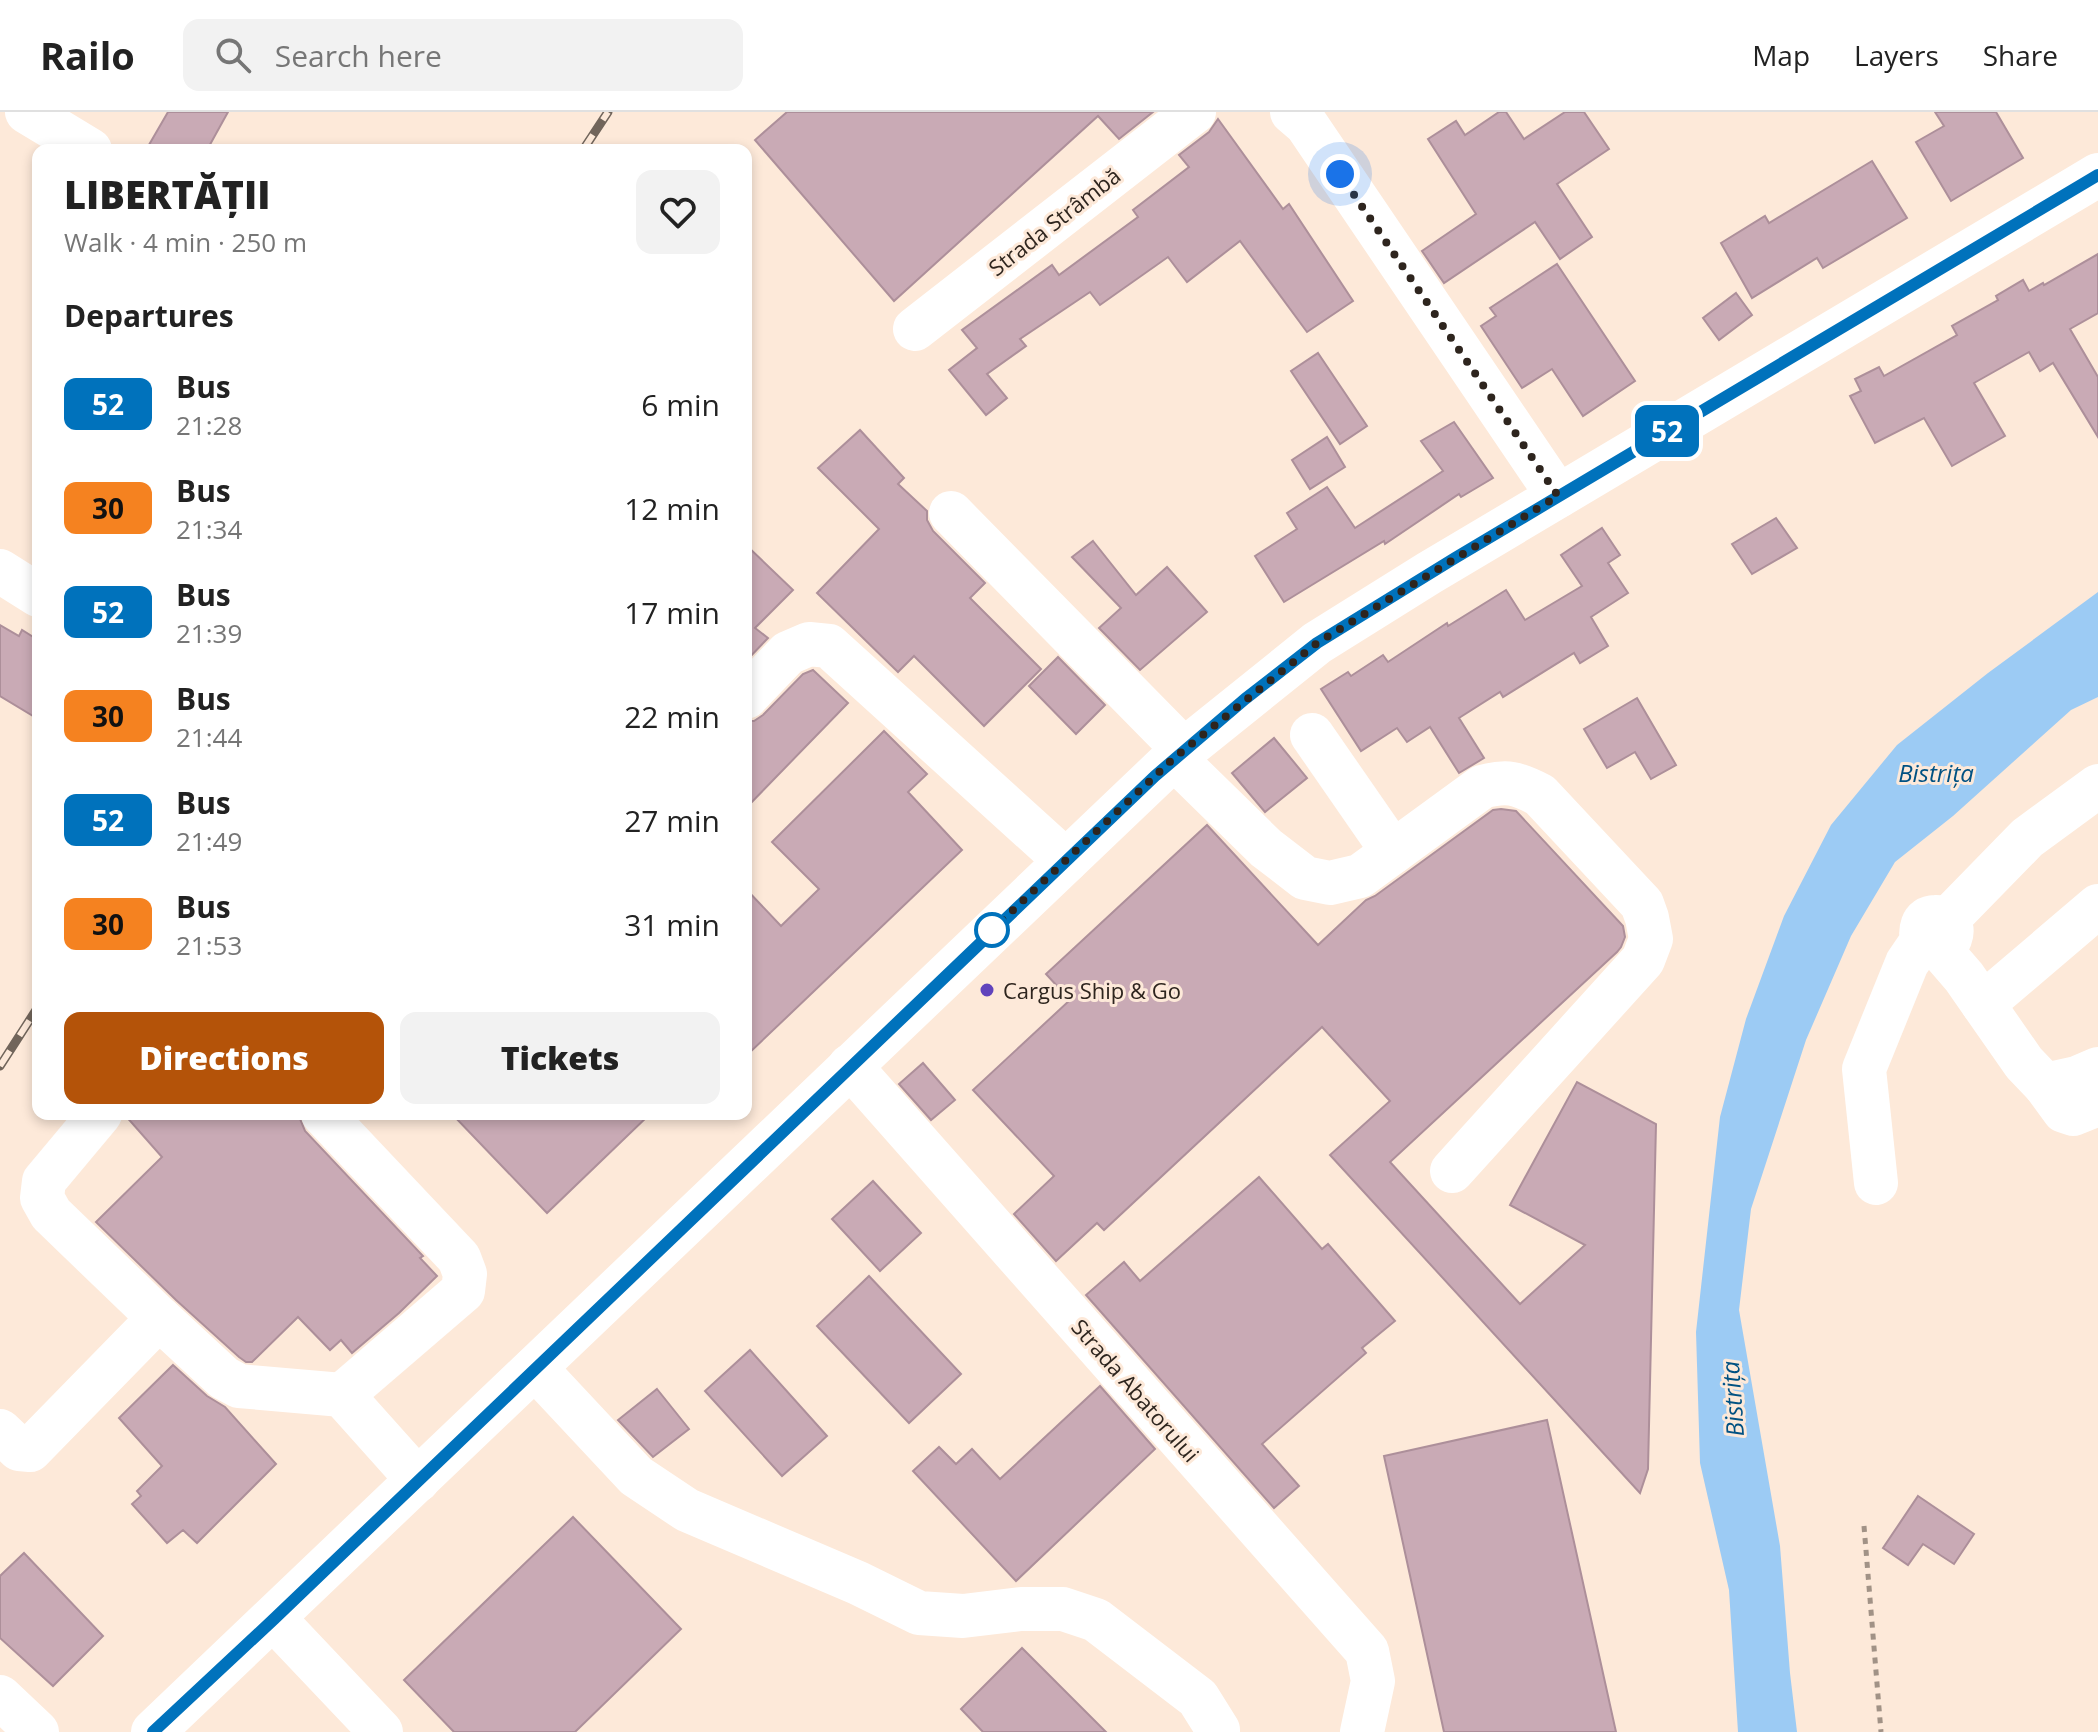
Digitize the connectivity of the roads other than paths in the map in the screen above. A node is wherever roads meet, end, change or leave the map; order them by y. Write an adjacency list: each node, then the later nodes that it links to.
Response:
1 (27, 112): 4 (main road)
2 (1194, 112): 6 (main road, Strada Strâmbă)
3 (1292, 112): 7 (main road)
4 (80, 144)
5 (2098, 175): 7 (main road)
6 (915, 329)
7 (1558, 496): 13 (main road)
8 (951, 513): 13 (main road)
9 (0, 571): 10 (main road)
10 (32, 591)
11 (752, 691): 16 (main road)
12 (1312, 735): 15 (main road)
13 (1179, 754): 15 (main road); 16 (main road)
14 (2098, 786): 18 (main road)
15 (1393, 852): 25 (main road)
16 (1066, 861): 19 (main road)
17 (2098, 906): 18 (main road)
18 (1950, 956): 21 (main road); 26 (main road)
19 (850, 1066): 28 (main road); 38 (main road, Strada Abatorului)
20 (2098, 1069): 21 (main road)
21 (2045, 1085): 22 (main road)
22 (2098, 1104)
23 (95, 1120): 27 (main road)
24 (329, 1120): 29 (main road)
25 (1452, 1171)
26 (1876, 1183)
27 (159, 1318): 29 (main road); 30 (main road)
28 (535, 1368): 31 (main road); 37 (main road)
29 (342, 1395): 31 (main road)
30 (0, 1431)
31 (418, 1480): 32 (main road)
32 (274, 1619): 35 (main road); 36 (main road)
33 (0, 1697): 34 (main road)
34 (37, 1732)
35 (153, 1732)
36 (381, 1732)
37 (1218, 1732)
38 (1362, 1732)

